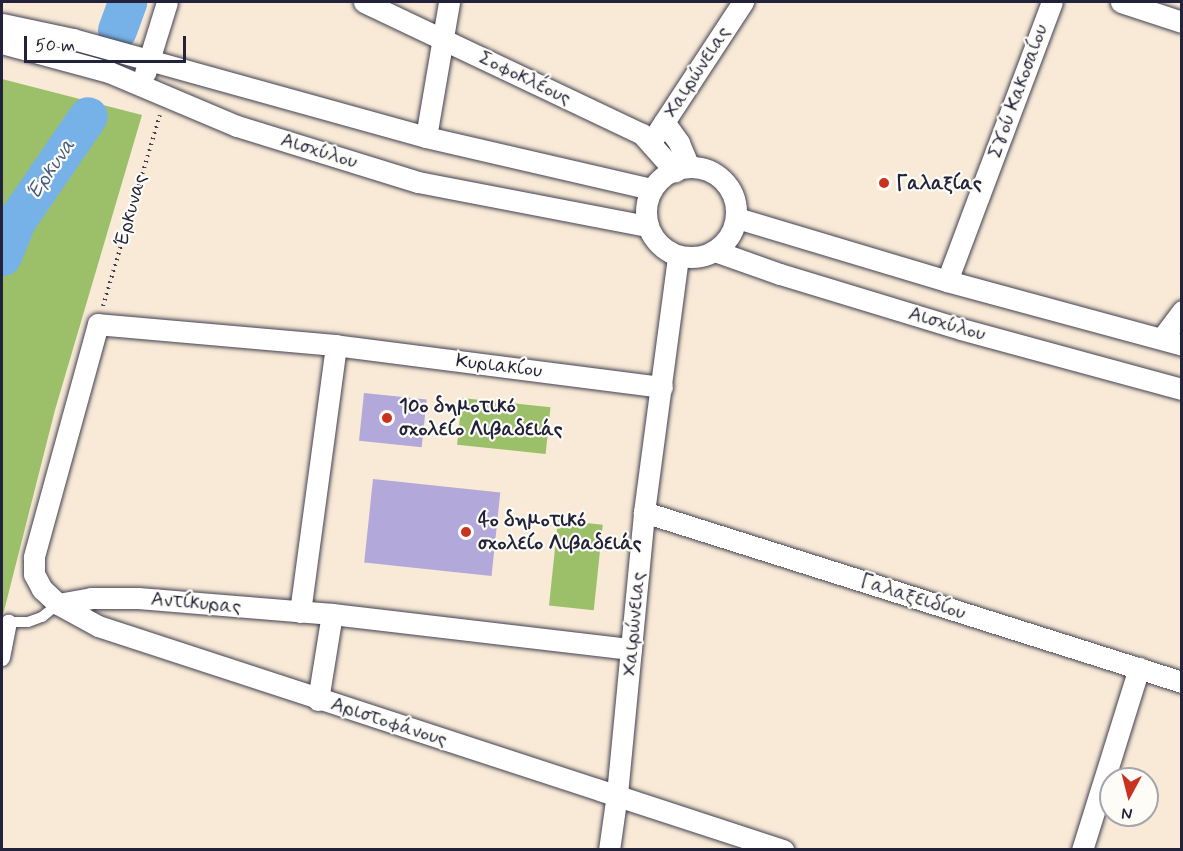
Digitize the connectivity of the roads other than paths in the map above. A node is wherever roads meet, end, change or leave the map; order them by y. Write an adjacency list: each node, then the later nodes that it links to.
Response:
1 (167, 2): 11 (street)
2 (364, 2): 9 (street, Σοφοκλέους)
3 (449, 2): 9 (street)
4 (743, 2): 13 (street, Χαιρώνειας)
5 (1052, 2): 22 (street, Σγού Κακοσαίου)
6 (1121, 2): 7 (street)
7 (1182, 22)
8 (2, 24): 11 (street, Αισχύλου)
9 (444, 40): 14 (street); 15 (street, Σοφοκλέους)
10 (2, 43): 12 (street, Αισχύλου)
11 (148, 61): 12 (street); 14 (street, Αισχύλου)
12 (141, 86): 19 (street, Αισχύλου)
13 (664, 122): 15 (street, Χαιρώνειας); 16 (street)
14 (426, 137): 17 (street, Αισχύλου)
15 (651, 142): 16 (street, Σοφοκλέους)
16 (682, 169): 17 (street); 18 (street)
17 (651, 189): 19 (street)
18 (736, 218): 20 (street); 22 (street)
19 (647, 226): 21 (street)
20 (716, 251): 21 (street); 27 (street, Αισχύλου)
21 (678, 256): 26 (street, Χαιρώνειας)
22 (947, 281): 24 (street)
23 (1182, 311): 24 (street)
24 (1172, 342)
25 (336, 345): 26 (street, Κυριακίου); 29 (street, Κυριακίου); 30 (street)
26 (662, 387): 28 (street, Χαιρώνειας)
27 (1182, 389)
28 (644, 512): 33 (street, Χαιρώνειας); 35 (street, Γαλαξειδίου)
29 (58, 604): 30 (street, Αντίκυρας); 32 (lane); 37 (street, Αριστοφάνους)
30 (300, 612): 31 (street, Αντίκυρας)
31 (332, 614): 33 (street, Αντίκυρας); 37 (street)
32 (5, 622): 34 (street)
33 (631, 649): 38 (street, Χαιρώνειας)
34 (2, 658)
35 (1139, 668): 36 (street, Γαλαξειδίου); 41 (street)
36 (1182, 682)
37 (318, 700): 38 (street, Αριστοφάνους)
38 (617, 794): 39 (street, Χαιρώνειας); 40 (street, Αριστοφάνους)
39 (609, 849)
40 (783, 849)
41 (1082, 849)

